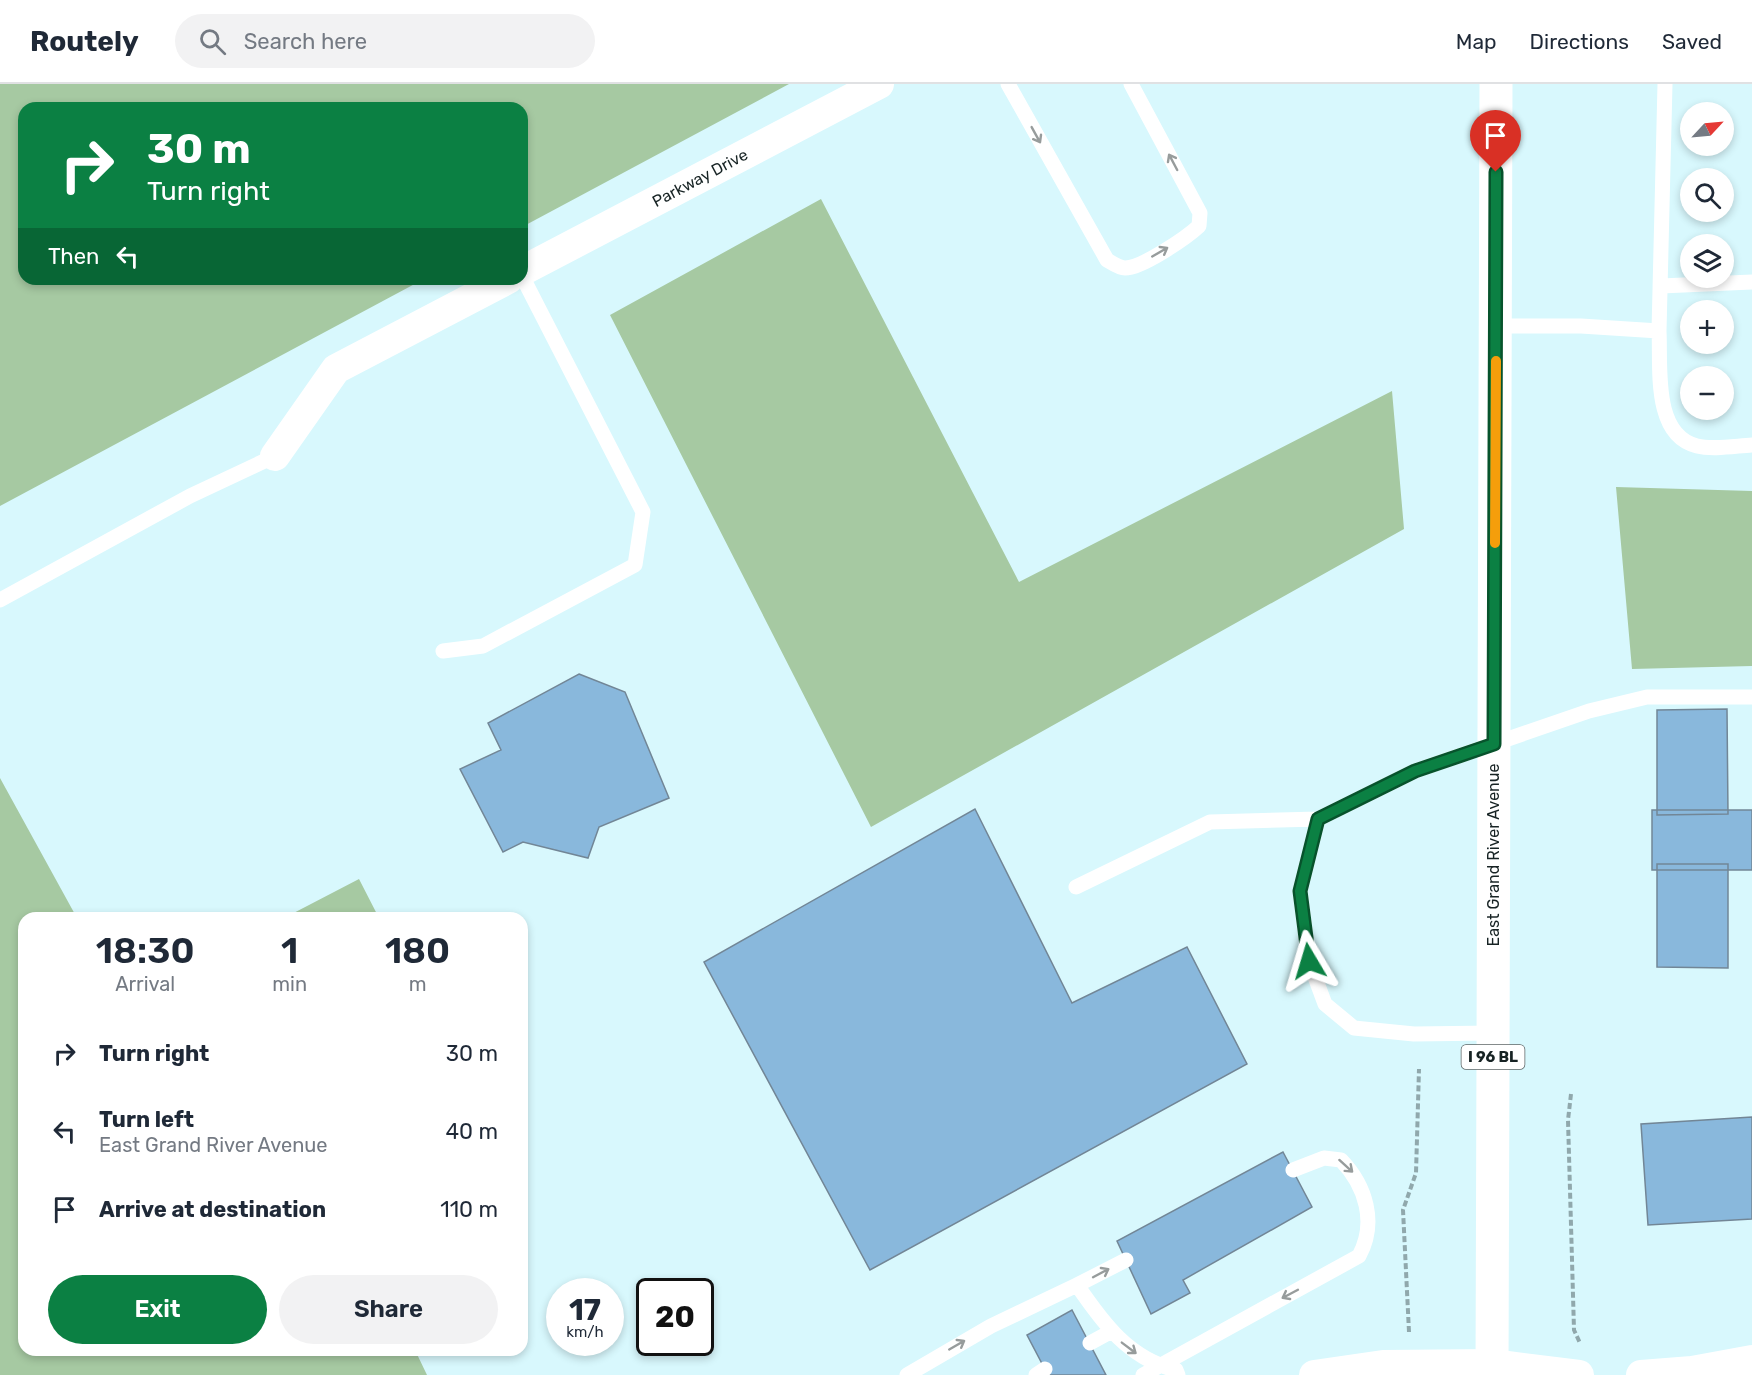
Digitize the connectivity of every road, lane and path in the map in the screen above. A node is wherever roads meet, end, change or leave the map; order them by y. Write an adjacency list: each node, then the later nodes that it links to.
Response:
1 (879, 84): 6 (street, Parkway Drive)
2 (1008, 84): 3 (lane, one-way to 3)
3 (1131, 84)
4 (1496, 84): 11 (main road, East Grand River Avenue / I 96 BL)
5 (1665, 84): 10 (lane)
6 (528, 269)
7 (1752, 282): 10 (lane)
8 (497, 285): 14 (street)
9 (527, 285): 16 (lane)
10 (1661, 286): 12 (lane)
11 (1496, 326): 12 (lane); 18 (main road, East Grand River Avenue / I 96 BL)
12 (1659, 332): 13 (lane)
13 (1752, 445)
14 (275, 456): 15 (lane)
15 (0, 600)
16 (443, 651)
17 (1752, 697): 18 (lane)
18 (1494, 744): 19 (lane); 21 (main road, East Grand River Avenue / I 96 BL)
19 (1318, 819): 20 (lane); 21 (lane)
20 (1076, 887)
21 (1493, 1033): 33 (main road, East Grand River Avenue / I 96 BL)
22 (1419, 1069): 27 (path)
23 (1571, 1094): 30 (path)
24 (1293, 1170): 32 (lane, one-way to 32)
25 (1126, 1260): 26 (lane, one-way to 25)
26 (1077, 1286): 28 (lane); 34 (lane, one-way to 26)
27 (1409, 1315)
28 (1112, 1331): 29 (lane); 32 (lane, one-way to 32)
29 (1090, 1344)
30 (1581, 1345)
31 (1752, 1360): 39 (street)
32 (1157, 1366): 35 (lane); 36 (lane)
33 (1492, 1369): 37 (street); 38 (street)
34 (907, 1375)
35 (1143, 1375)
36 (1178, 1375)
37 (1314, 1375)
38 (1579, 1375)
39 (1641, 1375)

